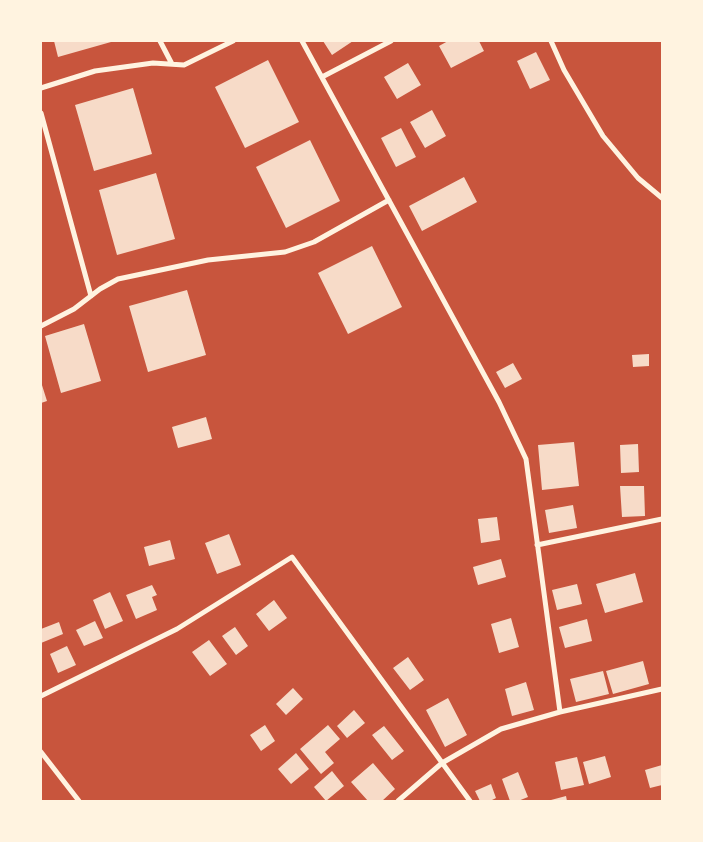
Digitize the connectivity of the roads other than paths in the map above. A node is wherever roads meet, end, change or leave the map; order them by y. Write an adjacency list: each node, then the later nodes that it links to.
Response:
1 (160, 41): 6 (street)
2 (233, 41): 6 (street)
3 (302, 41): 7 (street)
4 (391, 41): 7 (street)
5 (551, 41): 10 (street)
6 (172, 64): 8 (street)
7 (322, 77): 11 (street)
8 (41, 88)
9 (41, 113): 12 (street)
10 (662, 198)
11 (389, 200): 12 (street); 15 (street)
12 (91, 296): 13 (street)
13 (41, 326)
14 (662, 518): 15 (street)
15 (537, 545): 18 (street)
16 (662, 689): 18 (street)
17 (41, 696): 20 (street)
18 (560, 712): 20 (street)
19 (41, 752): 21 (street)
20 (442, 763): 22 (street); 23 (street)
21 (80, 801)
22 (398, 801)
23 (470, 801)

